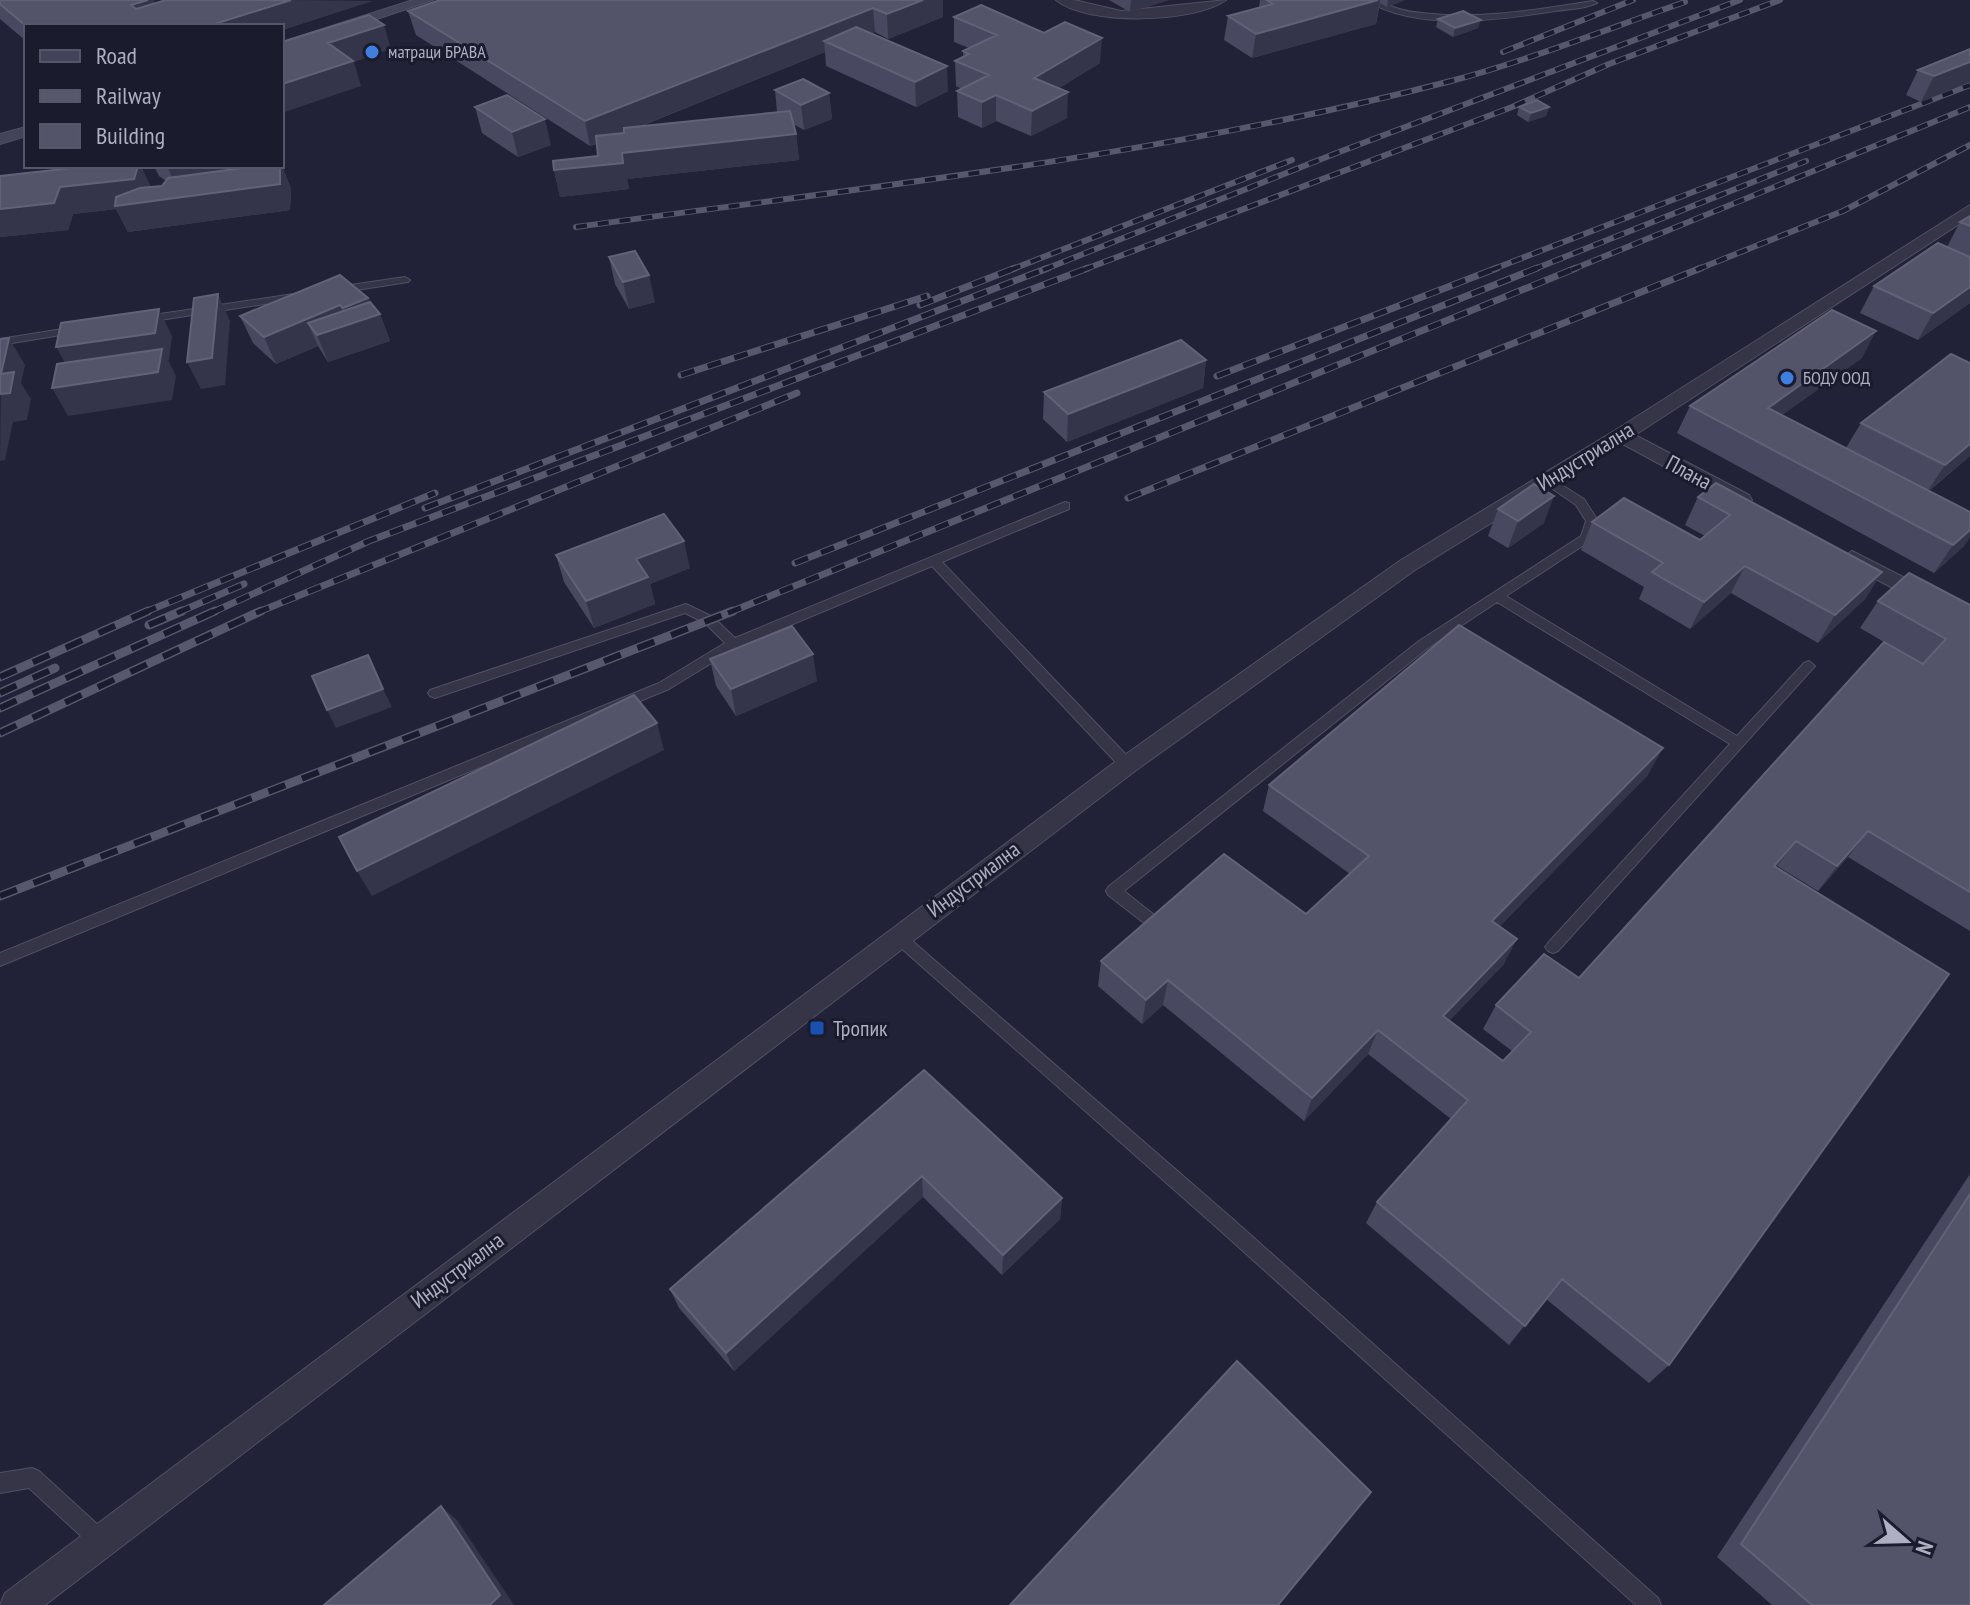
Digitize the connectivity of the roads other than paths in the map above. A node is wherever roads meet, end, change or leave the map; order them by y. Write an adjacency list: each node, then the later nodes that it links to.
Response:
1 (426, 0): 6 (main road)
2 (1063, 0): 3 (street)
3 (1219, 0)
4 (1370, 0): 5 (lane)
5 (1593, 3)
6 (284, 46)
7 (24, 132): 8 (main road)
8 (0, 139)
9 (1970, 210): 16 (street, Индустриална)
10 (405, 280): 11 (lane)
11 (329, 292)
12 (314, 294): 13 (lane)
13 (130, 322)
14 (84, 329): 15 (lane)
15 (0, 342)
16 (1621, 435): 17 (street, Индустриална); 19 (street, Плана)
17 (1548, 480): 22 (lane); 28 (street, Индустриална)
18 (1065, 506): 21 (lane)
19 (1760, 509)
20 (1830, 546): 23 (street)
21 (934, 560): 24 (lane); 28 (lane)
22 (1499, 598): 27 (lane); 29 (lane)
23 (1970, 620)
24 (733, 644): 26 (lane); 32 (lane)
25 (1809, 666): 27 (lane)
26 (435, 693)
27 (1738, 743): 31 (lane)
28 (1127, 765): 30 (street, Индустриална)
29 (1162, 929)
30 (897, 936): 34 (street, Индустриална); 36 (lane)
31 (1553, 947)
32 (0, 960)
33 (0, 1483): 34 (lane)
34 (101, 1541): 35 (street, Индустриална)
35 (17, 1605)
36 (1651, 1605)

